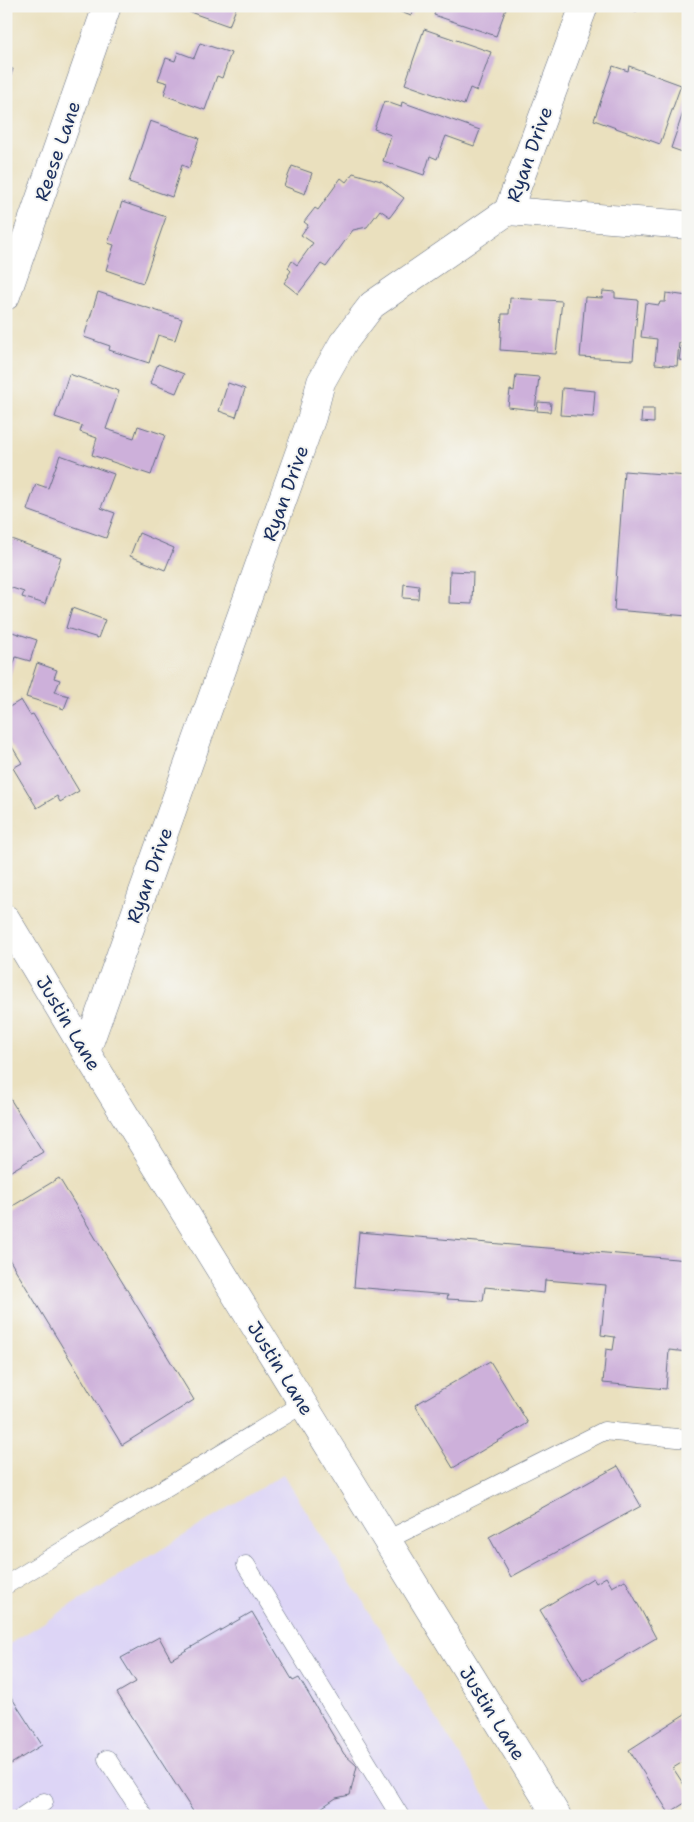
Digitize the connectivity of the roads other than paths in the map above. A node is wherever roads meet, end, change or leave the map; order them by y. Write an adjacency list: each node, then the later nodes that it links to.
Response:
1 (107, 6): 5 (street, Reese Lane)
2 (584, 6): 3 (street, Ryan Drive)
3 (508, 210): 4 (street); 7 (street, Ryan Drive)
4 (688, 225)
5 (6, 296)
6 (6, 919): 7 (street, Justin Lane)
7 (86, 1052): 8 (street, Justin Lane)
8 (303, 1404): 10 (street, Justin Lane); 12 (lane)
9 (688, 1439): 10 (lane)
10 (387, 1540): 18 (street, Justin Lane)
11 (246, 1565): 17 (lane)
12 (6, 1585)
13 (108, 1759): 16 (lane)
14 (44, 1802): 15 (lane)
15 (23, 1816)
16 (144, 1816)
17 (400, 1816)
18 (557, 1816)

